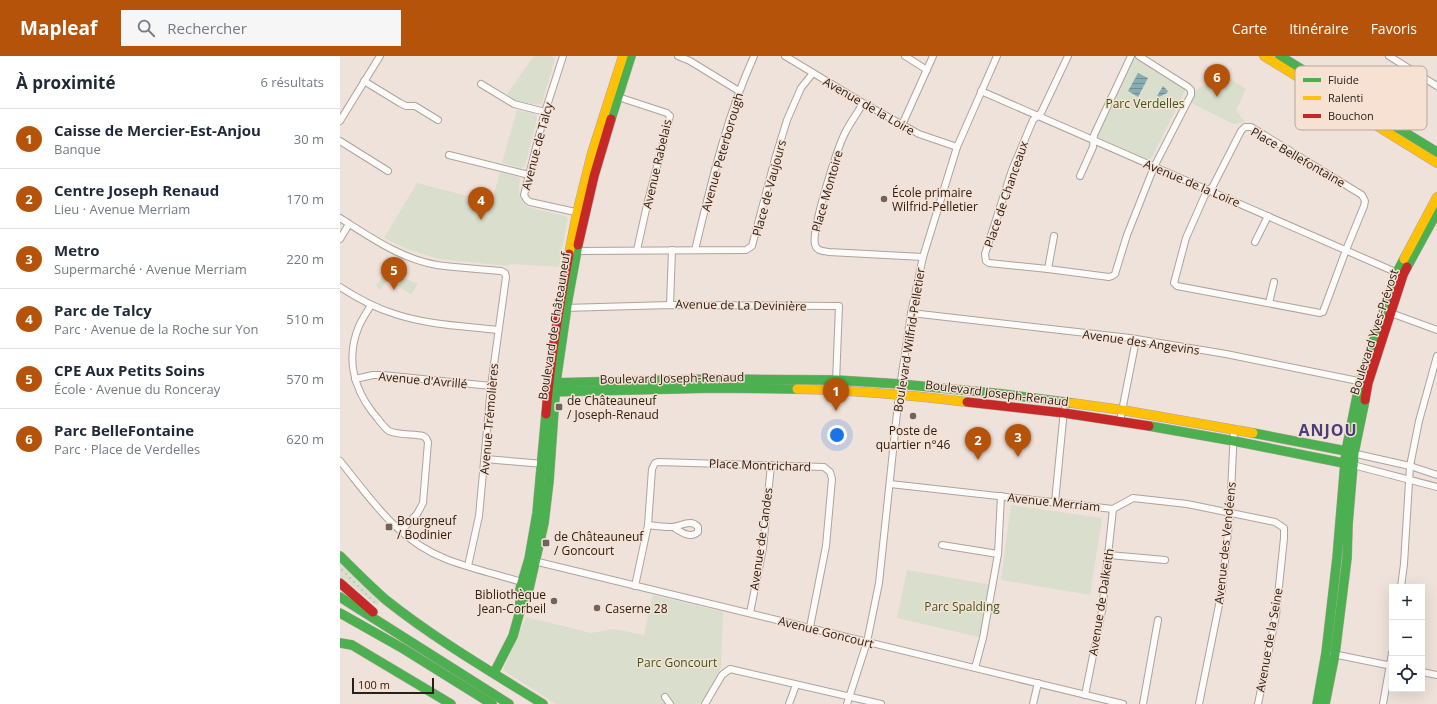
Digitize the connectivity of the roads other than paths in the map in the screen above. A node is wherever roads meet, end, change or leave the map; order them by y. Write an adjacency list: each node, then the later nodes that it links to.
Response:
1 (380, 56): 23 (street)
2 (562, 56): 30 (street, Avenue de Talcy)
3 (623, 56): 28 (main road, Boulevard de Châteauneuf)
4 (631, 56): 28 (main road, Boulevard de Châteauneuf)
5 (678, 56): 26 (street)
6 (754, 56): 26 (street, Avenue Peterborough)
7 (786, 56): 20 (street, Avenue de la Loire)
8 (905, 56): 19 (street)
9 (933, 56): 19 (street)
10 (997, 56): 27 (street, Boulevard Wilfrid-Pelletier)
11 (1068, 56): 31 (street)
12 (1131, 56): 37 (street)
13 (1139, 56): 43 (street, Place de Chanceaux)
14 (1264, 56): 21 (main road)
15 (1280, 56): 17 (main road)
16 (1389, 56): 18 (street)
17 (1296, 66)
18 (1405, 66)
19 (927, 70): 34 (street)
20 (812, 73): 29 (street, Avenue de la Loire); 59 (street, Place de Vaujours)
21 (1295, 75)
22 (1427, 80): 25 (street)
23 (364, 81): 32 (street); 33 (street)
24 (481, 84): 30 (street)
25 (1437, 86)
26 (739, 91): 59 (street, Avenue Peterborough)
27 (981, 91): 31 (street, Avenue de la Loire); 39 (street, Boulevard Wilfrid-Pelletier)
28 (614, 95): 50 (main road, Boulevard de Châteauneuf); 57 (street, Avenue Rabelais)
29 (863, 103): 34 (street, Avenue de la Loire); 62 (street, Place Montoire)
30 (545, 112): 45 (street, Avenue de Talcy)
31 (1038, 116): 37 (street, Avenue de la Loire); 63 (street, Place de Chanceaux)
32 (438, 120)
33 (340, 121)
34 (902, 125): 39 (street, Avenue de la Loire)
35 (1384, 130): 42 (main road)
36 (1401, 130): 40 (main road)
37 (1094, 140): 43 (street, Avenue de la Loire); 46 (street)
38 (340, 141): 44 (street)
39 (957, 147): 62 (street, Boulevard Wilfrid-Pelletier)
40 (1437, 152)
41 (449, 155): 45 (street)
42 (1437, 163)
43 (1154, 166): 47 (street, Avenue de la Loire); 63 (street, Place de Chanceaux)
44 (388, 171)
45 (528, 176): 50 (street, Avenue de Talcy)
46 (1080, 176)
47 (1209, 191): 51 (street, Avenue de la Loire); 60 (street, Place Bellefontaine); 67 (street)
48 (1437, 197): 64 (main road, Boulevard Yves-Prévost)
49 (1437, 212): 64 (main road, Boulevard Yves-Prévost)
50 (581, 214): 61 (main road, Boulevard de Châteauneuf)
51 (1268, 216): 56 (street); 60 (street, Avenue de la Loire)
52 (340, 218): 53 (street)
53 (349, 224): 55 (street); 73 (street, Avenue Trémolières)
54 (1054, 236): 63 (street)
55 (340, 239)
56 (1255, 242)
57 (637, 250): 58 (street, Place de Vaujours); 61 (street, Place de Vaujours)
58 (672, 250): 59 (street, Place de Vaujours); 68 (street)
59 (695, 250)
60 (1346, 250): 64 (street, Avenue de la Loire); 67 (street)
61 (573, 251): 70 (main road, Boulevard de Châteauneuf)
62 (923, 257): 72 (street, Boulevard Wilfrid-Pelletier)
63 (1048, 269)
64 (1400, 274): 71 (main road, Boulevard Yves-Prévost)
65 (1274, 282): 67 (street)
66 (340, 287): 69 (street)
67 (1269, 303)
68 (670, 304): 70 (street, Avenue de La Devinière); 78 (street, Avenue de La Devinière)
69 (371, 305): 73 (street); 77 (street)
70 (563, 308): 82 (main road, Boulevard de Châteauneuf)
71 (1387, 312): 74 (street); 79 (main road, Boulevard Yves-Prévost)
72 (911, 313): 75 (street, Avenue des Angevins); 80 (street, Boulevard Wilfrid-Pelletier)
73 (498, 330): 81 (street, Avenue Trémolières)
74 (1437, 330)
75 (1136, 340): 79 (street, Avenue des Angevins); 90 (street)
76 (1437, 356): 101 (street)
77 (355, 379): 81 (street, Avenue d'Avrillé); 113 (street)
78 (836, 380): 80 (main road, Boulevard Joseph-Renaud); 82 (main road, Boulevard Joseph-Renaud); 84 (street, Avenue de La Devinière)
79 (1364, 382): 95 (main road, Boulevard Yves-Prévost)
80 (900, 384): 83 (main road, Boulevard Joseph-Renaud); 85 (street, Boulevard Wilfrid-Pelletier)
81 (491, 386): 96 (street, Avenue Trémolières)
82 (552, 388): 84 (main road, Boulevard Joseph-Renaud); 98 (main road, Boulevard de Châteauneuf)
83 (947, 389): 86 (main road, Boulevard Joseph-Renaud); 87 (main road)
84 (836, 390): 85 (main road, Boulevard Joseph-Renaud)
85 (898, 394): 87 (main road, Boulevard Joseph-Renaud); 104 (street, Boulevard Wilfrid-Pelletier)
86 (1003, 394): 88 (main road, Boulevard Joseph-Renaud); 89 (main road)
87 (946, 398): 89 (main road, Boulevard Joseph-Renaud)
88 (1065, 402): 90 (main road, Boulevard Joseph-Renaud); 91 (street)
89 (1002, 405): 91 (main road, Boulevard Joseph-Renaud)
90 (1122, 410): 92 (street); 93 (main road, Boulevard Joseph-Renaud)
91 (1064, 413): 92 (main road, Boulevard Joseph-Renaud); 107 (street)
92 (1120, 421): 94 (main road, Boulevard Joseph-Renaud)
93 (1234, 429): 94 (street, Avenue des Vendéens); 95 (main road, Boulevard Joseph-Renaud)
94 (1234, 441): 100 (main road, Boulevard Joseph-Renaud); 109 (street, Avenue des Vendéens)
95 (1350, 452): 100 (main road, Boulevard Yves-Prévost); 101 (street, Boulevard Joseph-Renaud)
96 (485, 459): 98 (street); 120 (street, Avenue Trémolières)
97 (340, 461): 113 (street)
98 (546, 464): 118 (main road, Boulevard de Châteauneuf)
99 (771, 465): 110 (street, Place Montrichard); 127 (street, Avenue de Candes); 130 (street, Place Montrichard)
100 (1349, 465): 103 (street, Boulevard Joseph-Renaud); 136 (main road, Boulevard Yves-Prévost)
101 (1410, 466): 102 (street, Boulevard Joseph-Renaud); 103 (street)
102 (1437, 475)
103 (1409, 479): 105 (street, Boulevard Joseph-Renaud); 123 (street)
104 (890, 484): 106 (street, Avenue Merriam); 133 (street, Boulevard Wilfrid-Pelletier)
105 (1437, 487)
106 (1001, 496): 107 (street, Avenue Merriam); 115 (street)
107 (1055, 502): 108 (street, Avenue Merriam)
108 (1113, 509): 109 (street, Avenue Merriam); 116 (street, Avenue de Dalkeith)
109 (1230, 513): 112 (street, Avenue Merriam); 161 (street, Avenue des Vendéens)
110 (648, 525): 111 (street); 124 (street, Place Montrichard)
111 (673, 527)
112 (1284, 528): 162 (street, Avenue de la Seine)
113 (401, 531): 120 (street)
114 (942, 545): 115 (street)
115 (998, 554): 138 (street)
116 (1109, 555): 119 (street); 145 (street, Avenue de Dalkeith)
117 (340, 556): 139 (main road)
118 (532, 560): 122 (main road, Boulevard de Châteauneuf); 124 (street, Avenue Goncourt)
119 (1165, 560)
120 (468, 566): 122 (street)
121 (340, 583): 131 (main road)
122 (526, 584): 139 (main road, Boulevard de Châteauneuf)
123 (1401, 584)
124 (635, 586): 127 (street, Avenue Goncourt)
125 (340, 598): 131 (main road)
126 (340, 613): 150 (main road)
127 (750, 613): 130 (street, Avenue Goncourt)
128 (1158, 620): 160 (street)
129 (340, 622): 149 (main road)
130 (810, 628): 133 (street, Avenue Goncourt)
131 (403, 637): 151 (main road)
132 (340, 638): 135 (main road)
133 (867, 642): 138 (street, Avenue Goncourt); 147 (street, Boulevard Wilfrid-Pelletier)
134 (340, 643): 135 (main road)
135 (352, 645): 148 (main road)
136 (1330, 654): 137 (street); 163 (main road, Boulevard Yves-Prévost); 164 (main road, Boulevard Yves-Prévost)
137 (1389, 665)
138 (975, 668): 143 (street, Avenue Goncourt)
139 (494, 673): 152 (main road)
140 (1425, 673): 142 (street)
141 (1389, 675): 165 (street)
142 (1437, 675)
143 (1038, 683): 145 (street, Avenue Goncourt); 158 (street)
144 (796, 685): 147 (street); 154 (street); 155 (street)
145 (1085, 695): 159 (street, Avenue Goncourt)
146 (665, 697): 153 (street)
147 (850, 697): 156 (street, Boulevard Wilfrid-Pelletier); 157 (street)
148 (451, 704)
149 (479, 704)
150 (492, 704)
151 (509, 704)
152 (543, 704)
153 (670, 704)
154 (705, 704)
155 (788, 704)
156 (847, 704)
157 (881, 704)
158 (1033, 704)
159 (1123, 704)
160 (1143, 704)
161 (1198, 704)
162 (1258, 704)
163 (1317, 704)
164 (1325, 704)
165 (1383, 704)

